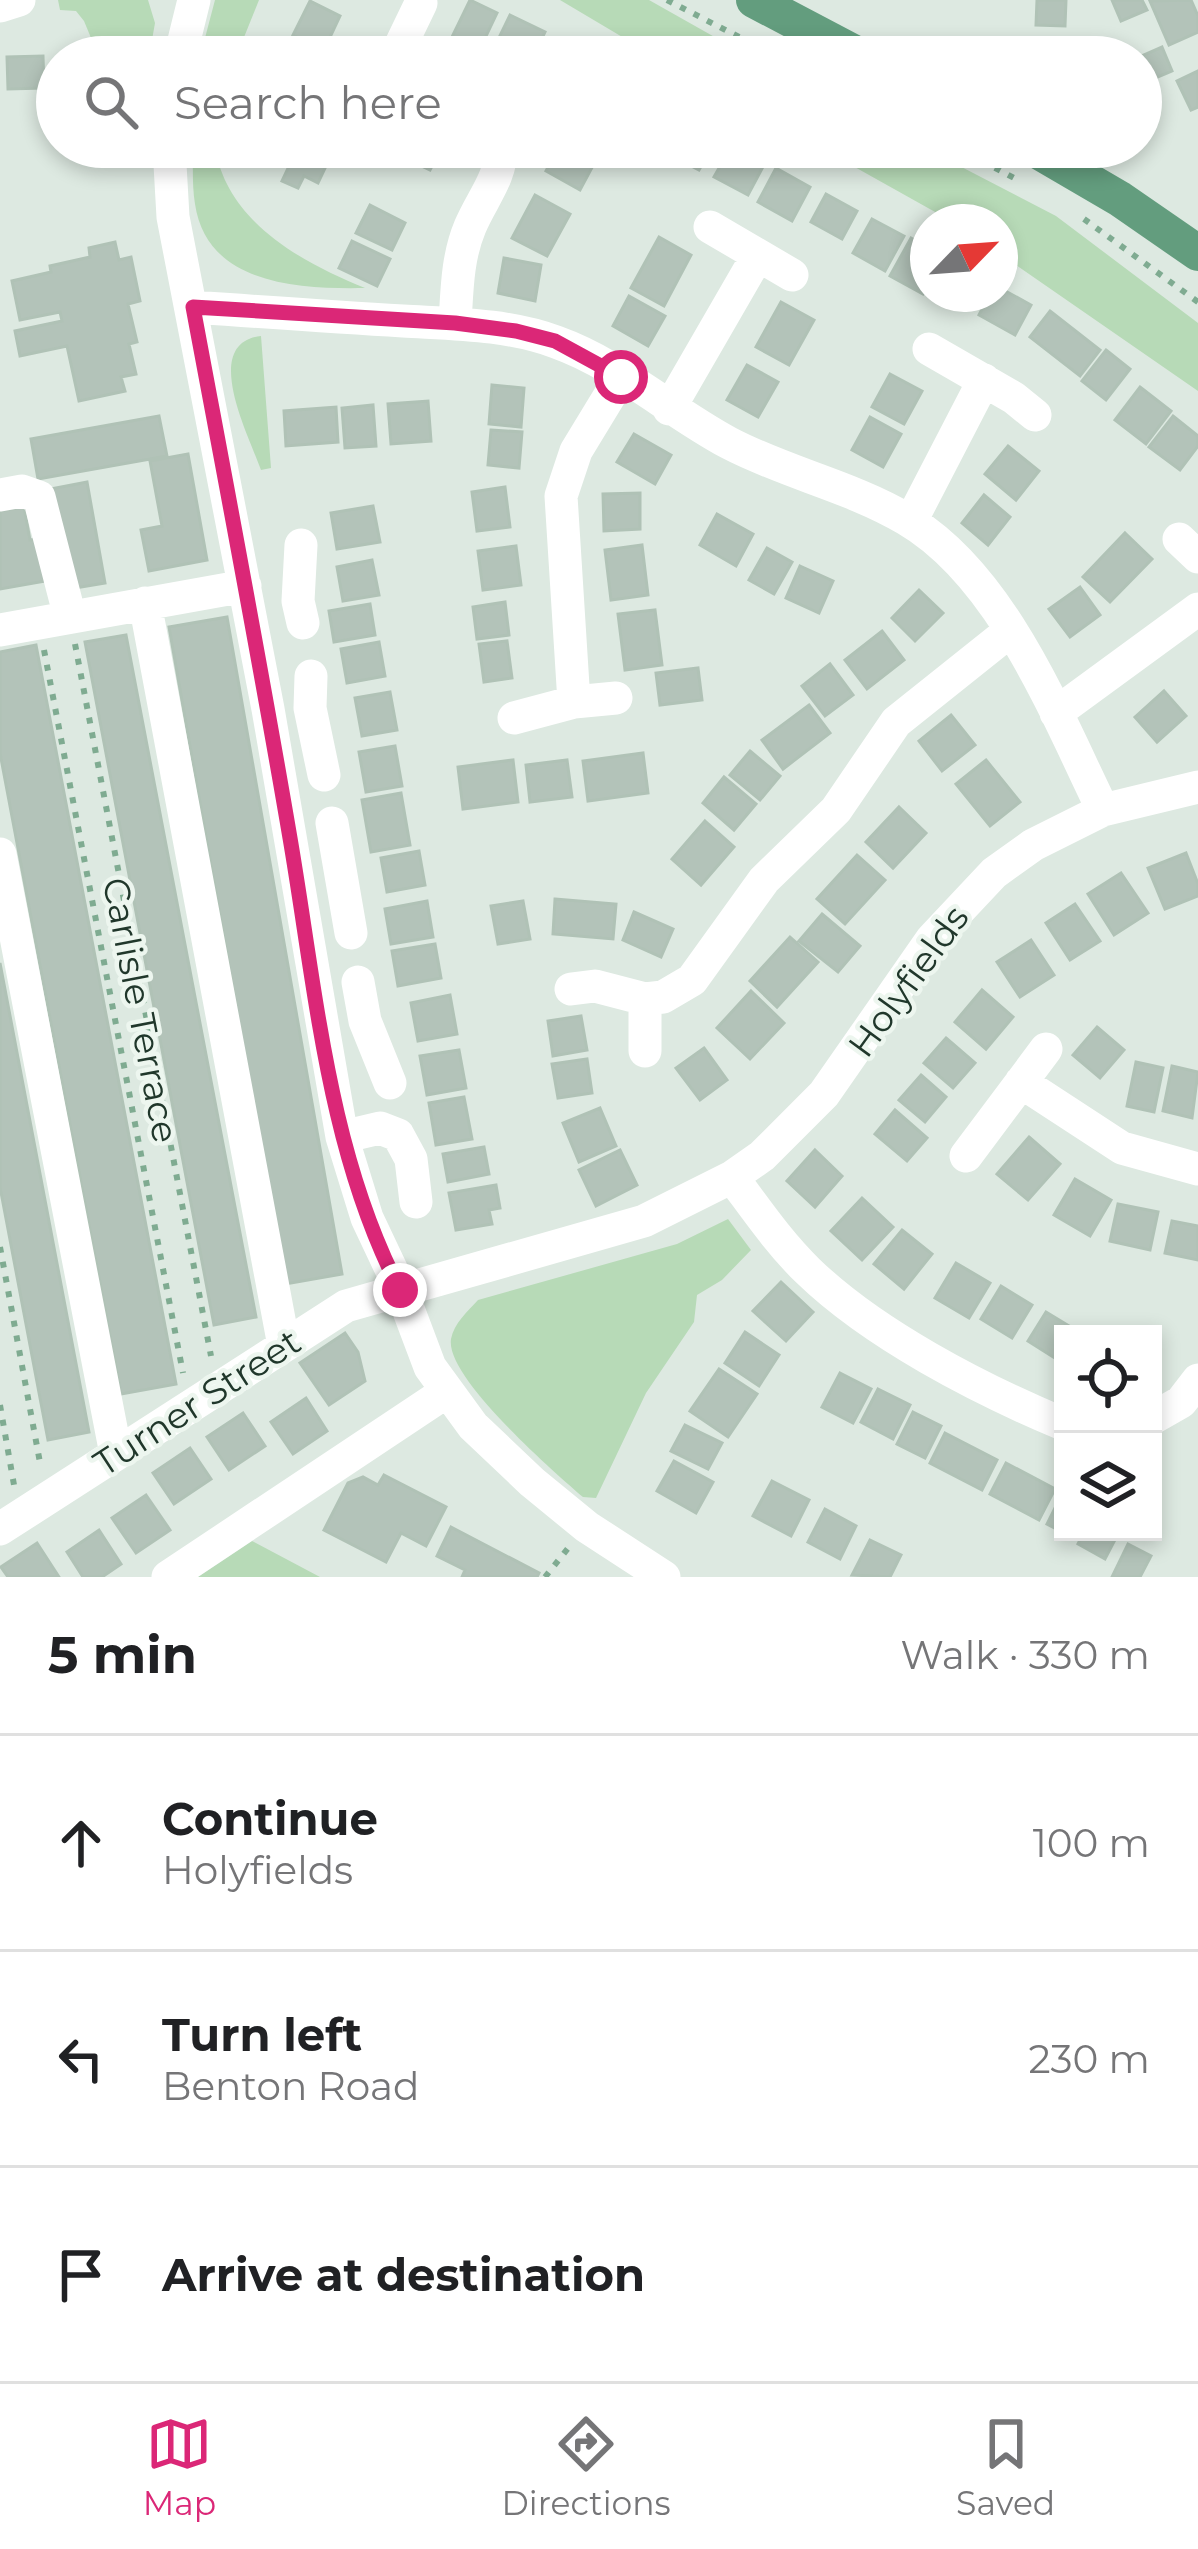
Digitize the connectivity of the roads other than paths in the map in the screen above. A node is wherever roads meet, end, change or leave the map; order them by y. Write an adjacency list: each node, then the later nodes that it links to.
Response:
1 (20, 0): 5 (street)
2 (194, 0): 6 (street)
3 (754, 0): 8 (main road)
4 (421, 3): 7 (street)
5 (0, 6)
6 (186, 36)
7 (406, 36)
8 (822, 36)
9 (170, 168): 16 (street)
10 (498, 168): 17 (street)
11 (1067, 168): 13 (main road)
12 (710, 227): 14 (street)
13 (1198, 253)
14 (758, 255): 15 (street); 21 (street)
15 (792, 275)
16 (193, 307): 17 (street); 26 (street)
17 (455, 323): 19 (street)
18 (929, 349): 20 (street)
19 (621, 377): 21 (street); 33 (street)
20 (984, 380): 22 (street); 24 (street)
21 (668, 409): 24 (street)
22 (1035, 415)
23 (0, 495): 29 (street)
24 (910, 521): 31 (street)
25 (301, 545): 26 (street)
26 (247, 597): 27 (street); 34 (street)
27 (146, 603): 29 (street); 60 (street)
28 (1198, 609): 35 (street)
29 (55, 620): 30 (street)
30 (0, 630)
31 (1010, 631): 35 (street); 47 (street)
32 (616, 698): 33 (street)
33 (574, 703): 36 (street)
34 (268, 709): 37 (street); 43 (street)
35 (1056, 713): 39 (street)
36 (514, 718)
37 (324, 775)
38 (1198, 787): 39 (street, Holyfields)
39 (1103, 810): 57 (street, Holyfields)
40 (332, 823): 42 (street)
41 (0, 854): 65 (street)
42 (342, 877): 43 (street); 44 (street)
43 (298, 886): 49 (street)
44 (352, 933)
45 (358, 982): 48 (street)
46 (571, 989): 47 (street)
47 (645, 999): 51 (street)
48 (369, 1031): 49 (street); 53 (street)
49 (325, 1040): 54 (street)
50 (1046, 1049): 52 (street)
51 (645, 1051)
52 (1021, 1082): 55 (street); 56 (street)
53 (390, 1083)
54 (342, 1137): 58 (street); 59 (street)
55 (966, 1156)
56 (1198, 1169)
57 (732, 1177): 59 (street, Holyfields); 64 (street)
58 (416, 1202)
59 (400, 1290): 60 (street, Turner Street); 62 (street)
60 (284, 1346): 65 (street, Turner Street)
61 (1198, 1380): 63 (street)
62 (446, 1392): 67 (street); 68 (street)
63 (1162, 1413)
64 (1054, 1419)
65 (116, 1454): 66 (street, Turner Street)
66 (22, 1515)
67 (168, 1577)
68 (664, 1577)

